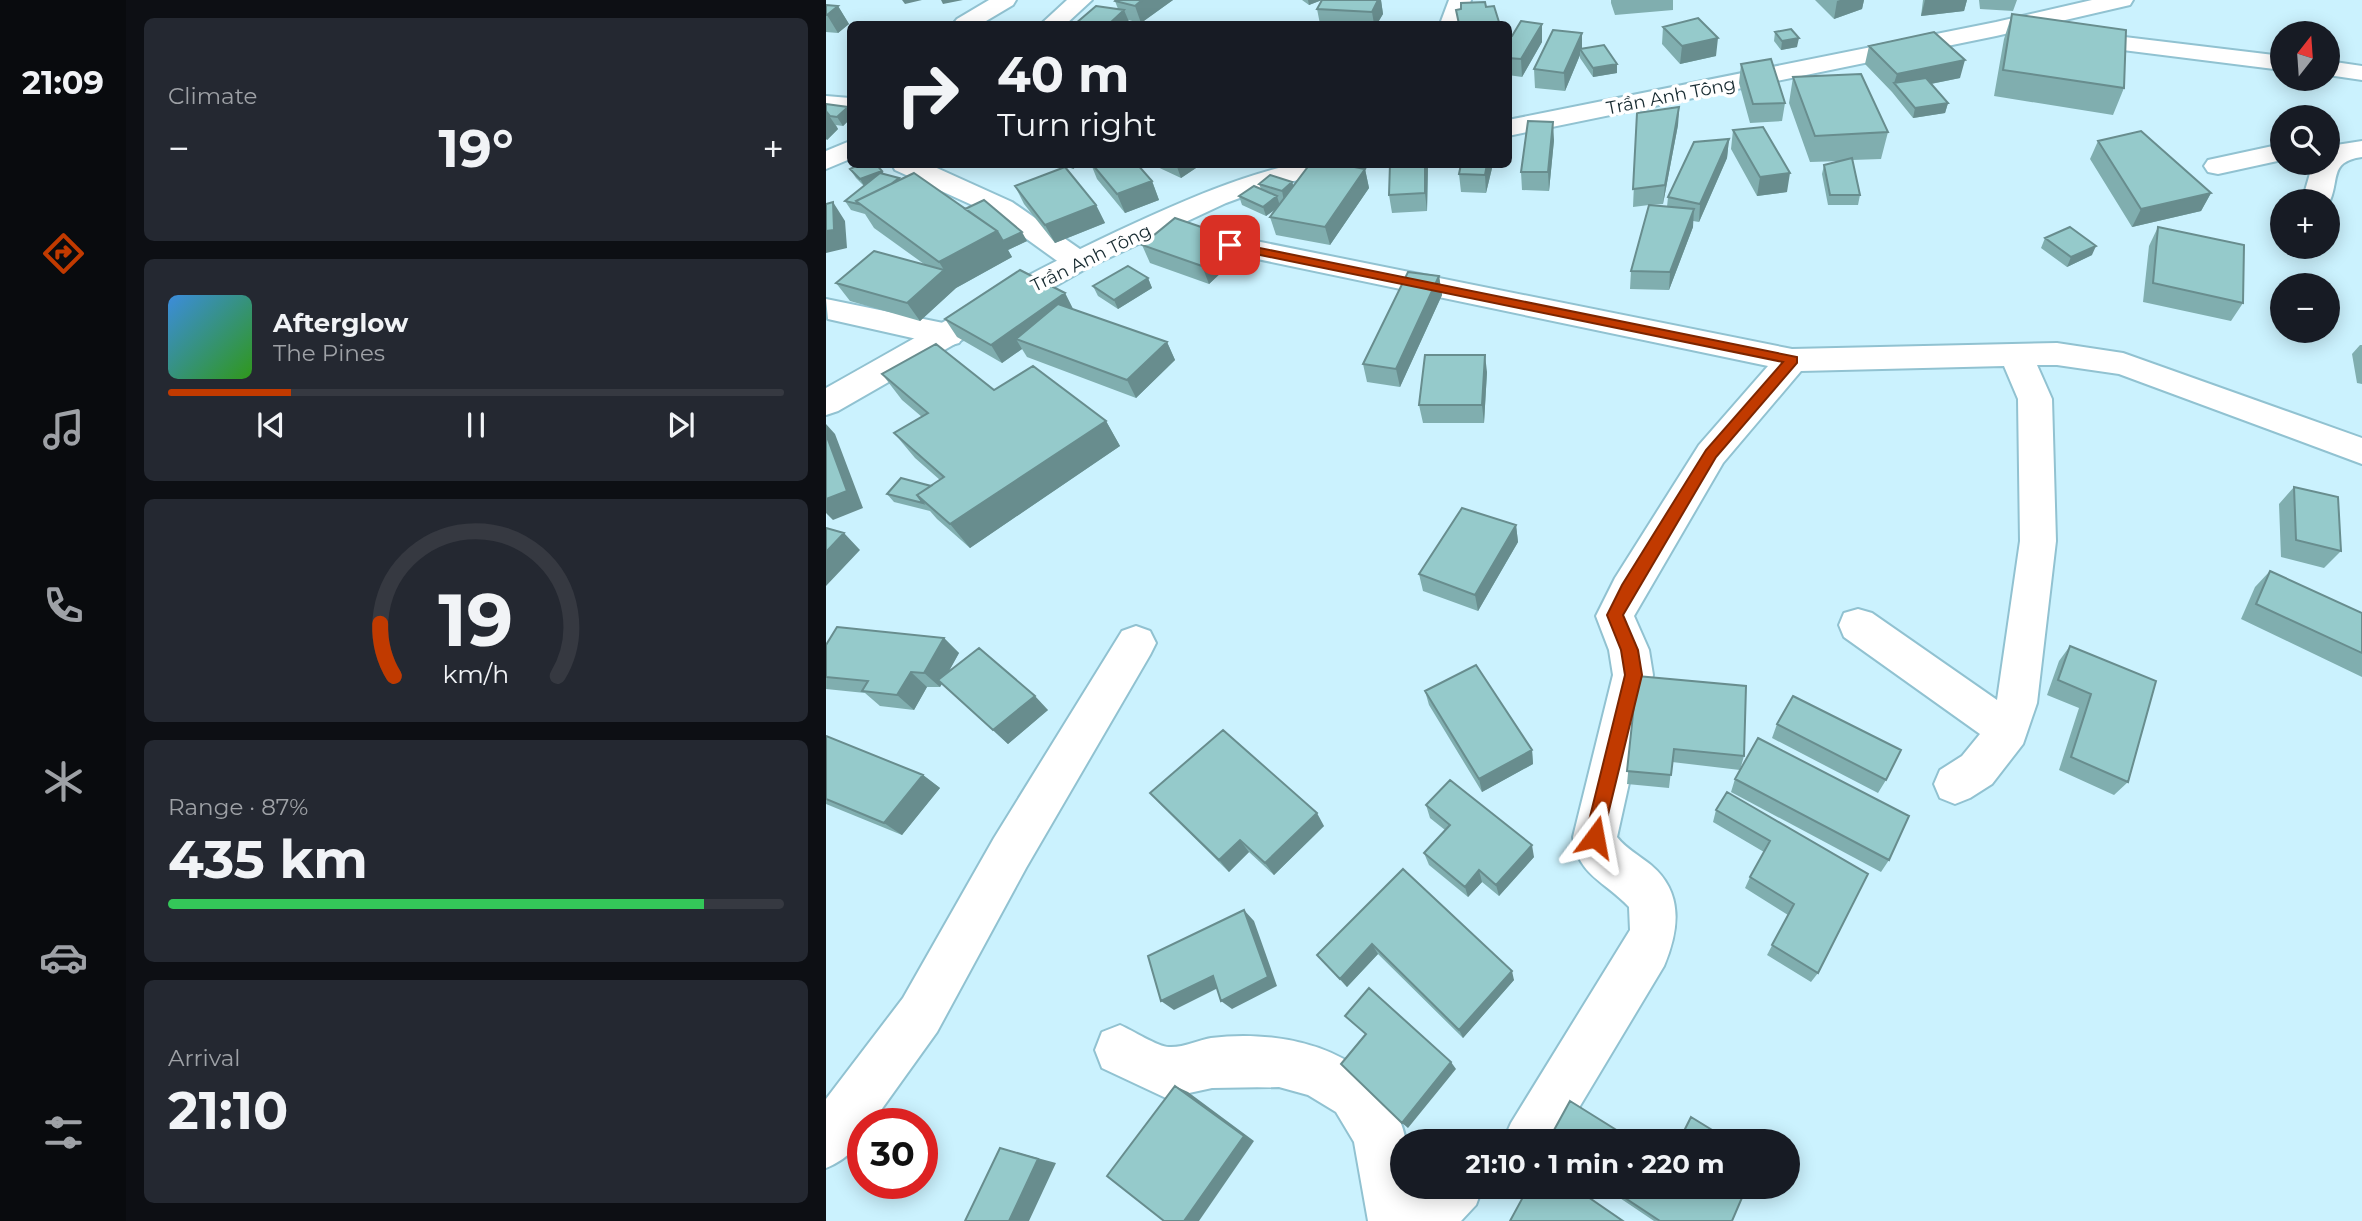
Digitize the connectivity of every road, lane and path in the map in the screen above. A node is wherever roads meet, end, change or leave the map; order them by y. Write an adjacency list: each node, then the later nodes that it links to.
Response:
1 (1005, 0): 5 (street)
2 (1081, 0): 6 (street)
3 (1460, 0): 7 (street)
4 (2122, 0): 8 (street, Trần Anh Tông)
5 (970, 21)
6 (1056, 21)
7 (1453, 21)
8 (1996, 29): 9 (street); 14 (street, Trần Anh Tông)
9 (2270, 62)
10 (2340, 70): 11 (street)
11 (2362, 73)
12 (826, 104): 13 (street)
13 (847, 106)
14 (1512, 127)
15 (847, 150): 17 (street)
16 (2270, 155): 18 (street)
17 (826, 160)
18 (2218, 166)
19 (914, 168): 22 (street)
20 (1315, 168): 21 (street, Trần Anh Tông)
21 (1150, 229): 22 (street, Trần Anh Tông); 26 (street)
22 (1077, 261): 24 (street, Trần Anh Tông)
23 (828, 309): 24 (street)
24 (948, 335): 27 (street, Trần Anh Tông)
25 (2014, 356): 26 (street); 28 (street); 31 (street)
26 (1792, 360): 34 (street)
27 (826, 403)
28 (2362, 451)
29 (1858, 625): 31 (street)
30 (1136, 643): 35 (street)
31 (2008, 732): 32 (street)
32 (1955, 784)
33 (1119, 1050): 37 (street)
34 (1536, 1129)
35 (826, 1142)
36 (1445, 1199): 38 (street)
37 (1395, 1221)
38 (1424, 1221)

